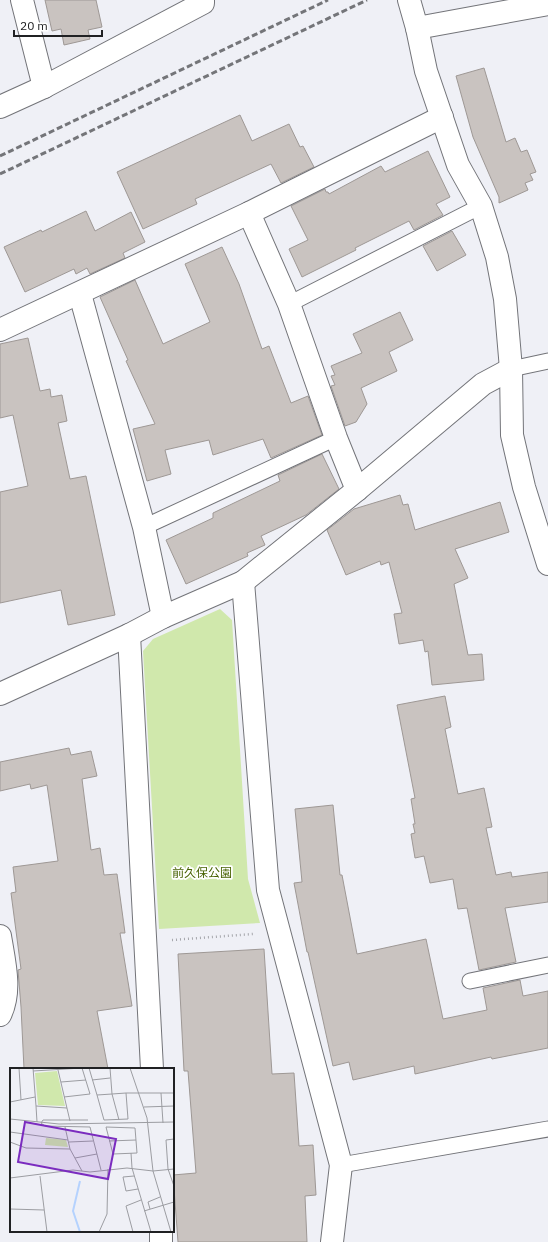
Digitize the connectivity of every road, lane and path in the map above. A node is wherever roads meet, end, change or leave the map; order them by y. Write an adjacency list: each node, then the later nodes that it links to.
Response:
1 (22, 0): 6 (street)
2 (203, 0): 6 (street)
3 (409, 0): 5 (street)
4 (548, 4): 5 (street)
5 (417, 28): 8 (street)
6 (44, 87): 7 (street)
7 (0, 106)
8 (442, 117): 9 (street); 10 (street)
9 (481, 206): 12 (lane); 15 (street)
10 (249, 213): 11 (street); 12 (street)
11 (80, 294): 13 (street); 18 (street)
12 (288, 304): 16 (street)
13 (0, 330)
14 (548, 361): 15 (lane)
15 (511, 369): 17 (street); 19 (street)
16 (336, 438): 17 (street); 18 (lane)
17 (357, 490): 20 (street)
18 (144, 528): 21 (street)
19 (548, 564)
20 (244, 582): 21 (street); 24 (street)
21 (163, 617): 22 (street)
22 (130, 635): 23 (street); 26 (street)
23 (0, 694)
24 (280, 932): 26 (path); 32 (street)
25 (0, 936): 29 (street)
26 (146, 942): 30 (street)
27 (548, 965): 28 (lane)
28 (470, 981)
29 (0, 1015)
30 (152, 1068)
31 (548, 1129): 32 (lane)
32 (341, 1165): 33 (street)
33 (332, 1242)

